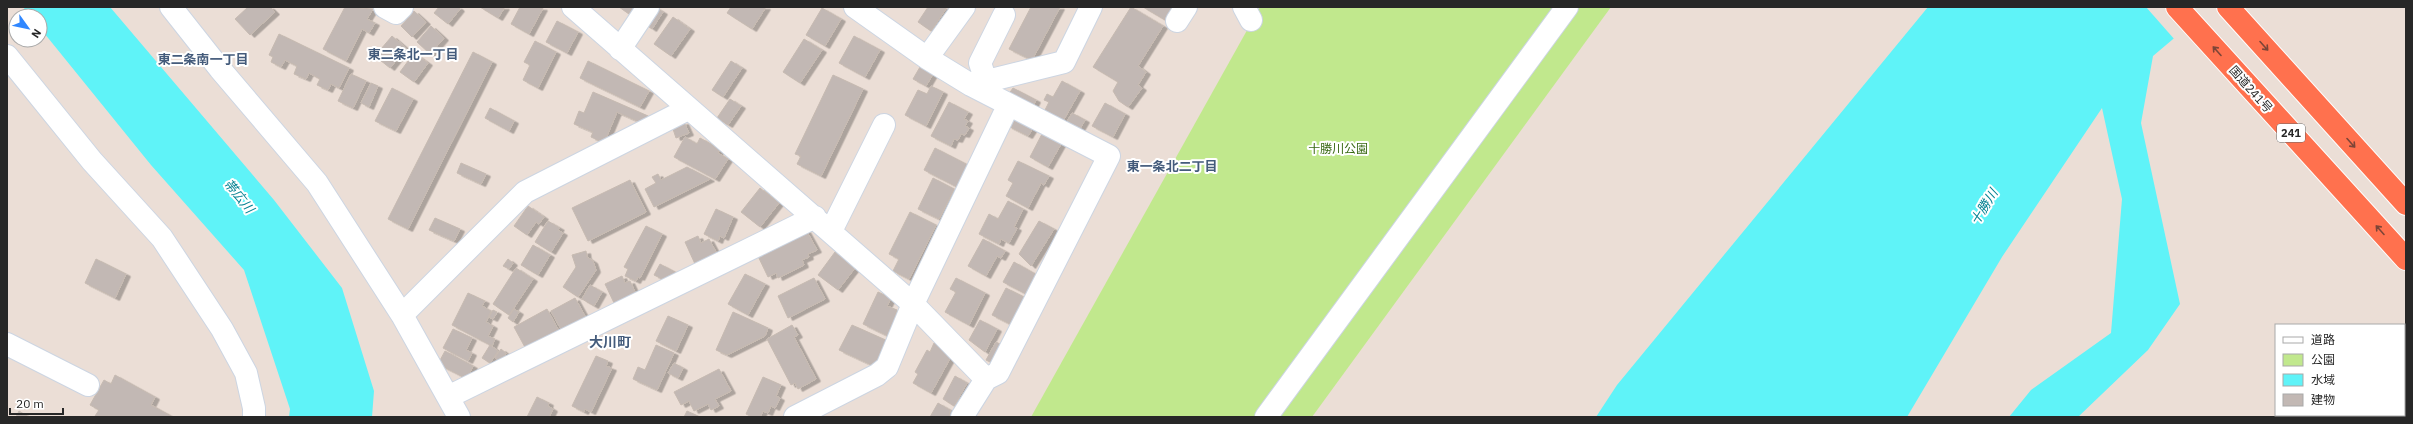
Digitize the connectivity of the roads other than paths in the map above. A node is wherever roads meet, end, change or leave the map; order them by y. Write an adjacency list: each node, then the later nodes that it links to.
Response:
1 (171, 7): 24 (street)
2 (385, 7): 3 (street)
3 (402, 7)
4 (573, 7): 13 (street)
5 (648, 7): 13 (street)
6 (855, 7): 15 (street)
7 (964, 7): 15 (street)
8 (1091, 7): 16 (street)
9 (1567, 7): 33 (street)
10 (2177, 7): 22 (highway, 国道241号 / 241, one-way to 10)
11 (2228, 7): 20 (highway, one-way to 20)
12 (1004, 15): 16 (street)
13 (620, 49): 18 (street)
14 (7, 56): 29 (street)
15 (927, 58): 16 (street)
16 (979, 83): 17 (street)
17 (1008, 106): 23 (street); 26 (street)
18 (688, 109): 21 (street); 24 (street)
19 (884, 126): 21 (street)
20 (2406, 204)
21 (823, 224): 23 (street); 28 (street)
22 (2406, 259)
23 (913, 304): 26 (street); 31 (street)
24 (402, 315): 28 (street)
25 (7, 344): 27 (street)
26 (986, 378): 32 (street)
27 (88, 385)
28 (448, 397): 30 (street)
29 (254, 417)
30 (458, 417)
31 (795, 417)
32 (962, 417)
33 (1266, 417)

